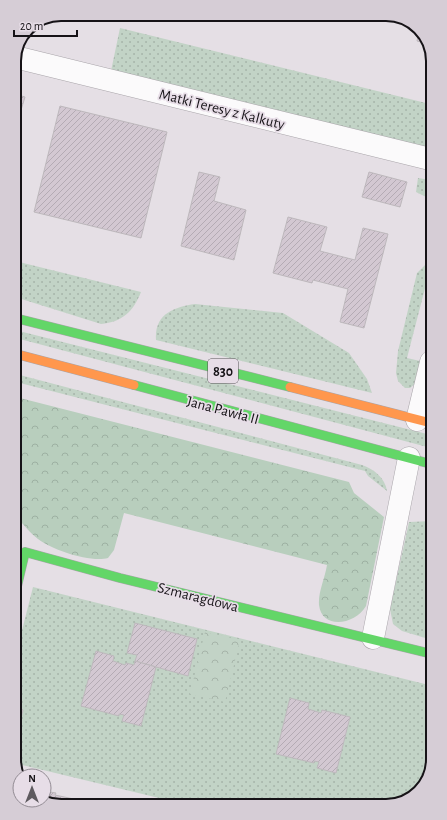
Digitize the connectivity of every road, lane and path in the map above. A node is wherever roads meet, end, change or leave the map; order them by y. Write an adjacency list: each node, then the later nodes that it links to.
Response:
1 (21, 58): 2 (street, Matki Teresy z Kalkuty)
2 (426, 158)
3 (21, 320): 8 (main road, 830)
4 (21, 355): 6 (main road, Jana Pawła II / 830)
5 (21, 363): 6 (main road)
6 (69, 369): 9 (main road, Jana Pawła II / 830)
7 (426, 404): 8 (street)
8 (424, 421)
9 (409, 458): 10 (main road, Jana Pawła II / 830); 12 (street)
10 (426, 463)
11 (21, 569): 12 (main road, Szmaragdowa)
12 (373, 638): 13 (main road, Szmaragdowa)
13 (426, 652)

